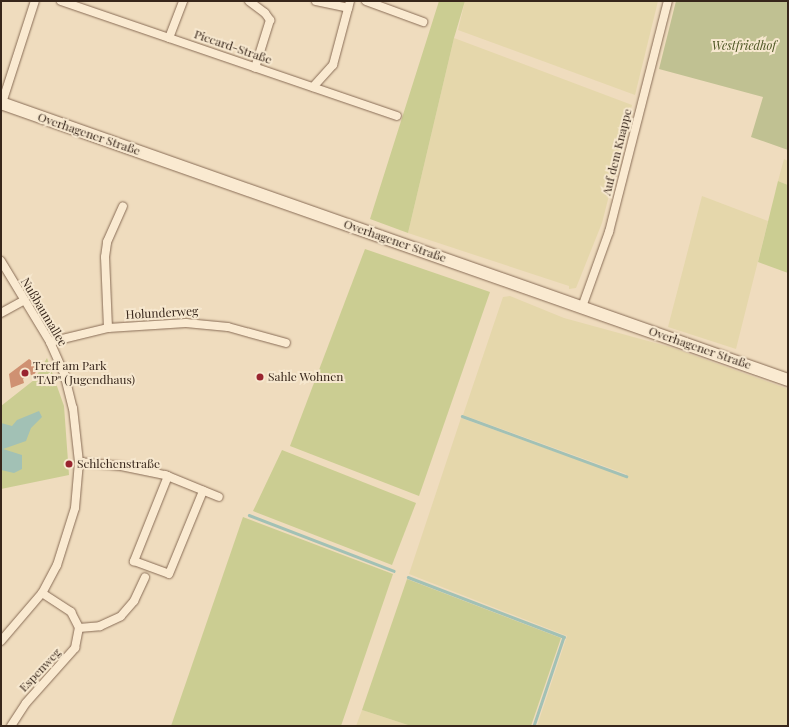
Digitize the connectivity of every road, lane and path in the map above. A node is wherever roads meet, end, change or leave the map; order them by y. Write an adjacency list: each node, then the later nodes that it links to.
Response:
1 (35, 1): 13 (street)
2 (61, 1): 10 (street, Piccard-Straße)
3 (182, 1): 10 (street)
4 (249, 1): 11 (street)
5 (316, 1): 8 (street)
6 (366, 1): 9 (street)
7 (668, 1): 18 (street, Auf dem Knappe)
8 (349, 4): 12 (street)
9 (423, 22)
10 (170, 38): 11 (street, Piccard-Straße)
11 (255, 68): 12 (street, Piccard-Straße)
12 (313, 87): 14 (street, Piccard-Straße)
13 (1, 104): 18 (main road, Overhagener Straße)
14 (397, 116)
15 (123, 206): 20 (street)
16 (1, 261): 17 (street, Nußbaumallee)
17 (23, 301): 19 (street); 21 (street, Nußbaumallee)
18 (582, 307): 23 (main road, Overhagener Straße)
19 (1, 313)
20 (108, 328): 21 (street, Holunderweg); 22 (street, Holunderweg)
21 (50, 342): 24 (street, Nußbaumallee)
22 (286, 343)
23 (788, 380)
24 (79, 462): 25 (street); 29 (street, Nußbaumallee)
25 (168, 476): 26 (street); 26 (street)
26 (203, 491): 27 (street)
27 (219, 497)
28 (145, 577): 30 (street)
29 (42, 593): 30 (street); 31 (street, Nußbaumallee)
30 (79, 628): 32 (street, Espenweg)
31 (1, 641)
32 (11, 726)

